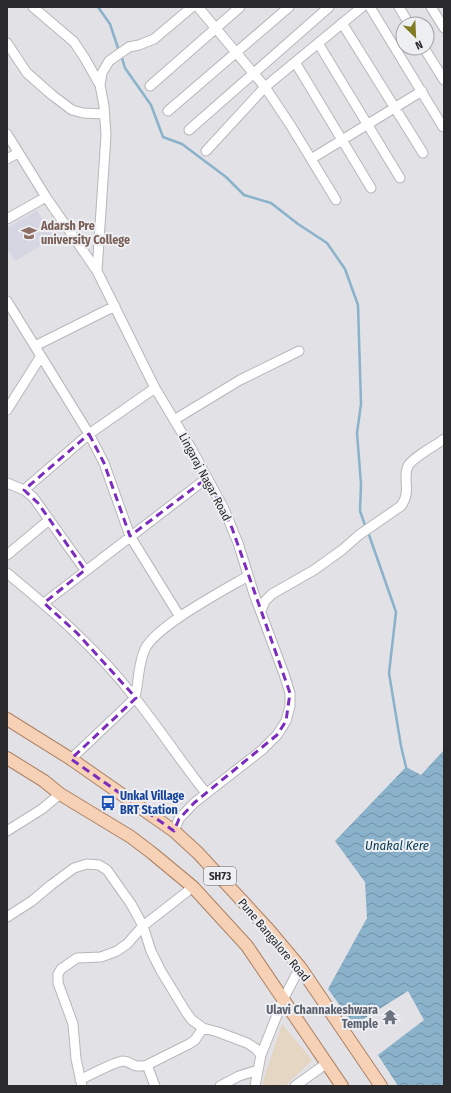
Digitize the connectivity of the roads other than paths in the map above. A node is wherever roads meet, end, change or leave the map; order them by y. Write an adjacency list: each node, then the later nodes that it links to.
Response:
1 (33, 7): 22 (street)
2 (192, 7): 22 (street)
3 (198, 7): 13 (street)
4 (240, 7): 13 (street)
5 (289, 7): 17 (street)
6 (329, 7): 20 (street)
7 (362, 7): 12 (street)
8 (370, 7): 25 (street)
9 (399, 7): 11 (street)
10 (431, 7): 14 (street)
11 (404, 16)
12 (342, 23): 16 (street); 26 (street)
13 (215, 28): 17 (street); 23 (street)
14 (444, 28)
15 (7, 43): 28 (street)
16 (318, 43): 19 (street); 29 (street)
17 (236, 53): 20 (street); 27 (street)
18 (429, 56): 21 (street)
19 (295, 62): 24 (street); 33 (street)
20 (253, 72): 24 (street); 31 (street)
21 (444, 80)
22 (100, 85): 28 (street)
23 (150, 86)
24 (265, 87): 34 (street); 38 (street)
25 (422, 91): 26 (street); 30 (street)
26 (395, 108): 29 (street); 36 (street)
27 (168, 111)
28 (104, 114): 44 (street)
29 (368, 125): 33 (street); 39 (street)
30 (443, 126)
31 (189, 130)
32 (7, 134): 35 (street, Lingaraj Nagar Road)
33 (342, 141): 38 (street); 40 (street)
34 (206, 151)
35 (18, 153): 37 (street); 41 (street, Lingaraj Nagar Road)
36 (423, 153)
37 (7, 159)
38 (311, 160): 42 (street)
39 (400, 178)
40 (371, 188)
41 (46, 197): 43 (street); 44 (street, Lingaraj Nagar Road)
42 (336, 200)
43 (7, 219)
44 (97, 271): 46 (street, Lingaraj Nagar Road)
45 (7, 301): 47 (street)
46 (115, 306): 47 (street); 50 (street, Lingaraj Nagar Road)
47 (35, 346): 49 (street)
48 (299, 351): 52 (street)
49 (41, 356): 51 (street); 53 (street)
50 (155, 388): 52 (street, Lingaraj Nagar Road); 53 (street)
51 (7, 410)
52 (174, 420): 55 (street, Lingaraj Nagar Road)
53 (89, 434): 57 (street); 59 (street)
54 (444, 439): 65 (street)
55 (208, 478): 59 (street); 63 (street, Lingaraj Nagar Road)
56 (7, 483): 57 (street)
57 (24, 490): 58 (street)
58 (49, 520): 60 (street); 61 (street)
59 (130, 536): 61 (street); 66 (street)
60 (7, 555)
61 (86, 570): 64 (street)
62 (7, 573): 64 (street)
63 (248, 576): 65 (street, Lingaraj Nagar Road); 66 (street)
64 (44, 603): 67 (street)
65 (261, 611): 71 (street, Lingaraj Nagar Road)
66 (180, 617): 67 (street)
67 (135, 697): 69 (street); 71 (street)
68 (7, 719): 69 (main road, Pune Bangalore Road / SH73)
69 (71, 759): 74 (main road, Pune Bangalore Road / SH73)
70 (9, 762): 72 (main road, Pune Bangalore Road / SH73)
71 (206, 793): 74 (street, Lingaraj Nagar Road)
72 (60, 794): 73 (street); 75 (main road, Pune Bangalore Road / SH73)
73 (7, 831)
74 (174, 831): 78 (main road, Pune Bangalore Road / SH73)
75 (193, 887): 77 (street); 79 (main road, Pune Bangalore Road / SH73)
76 (7, 918): 77 (street)
77 (143, 926): 80 (street); 85 (street)
78 (300, 967): 79 (street); 91 (main road, Pune Bangalore Road / SH73)
79 (283, 1000): 81 (street); 82 (main road, Pune Bangalore Road / SH73)
80 (204, 1028): 81 (street); 83 (street)
81 (261, 1055): 84 (street)
82 (327, 1063): 89 (street); 90 (main road, Pune Bangalore Road / SH73)
83 (147, 1065): 85 (street); 86 (street)
84 (258, 1070): 87 (street); 88 (street)
85 (81, 1083)
86 (155, 1086)
87 (220, 1086)
88 (255, 1086)
89 (296, 1086)
90 (342, 1086)
91 (381, 1086)

